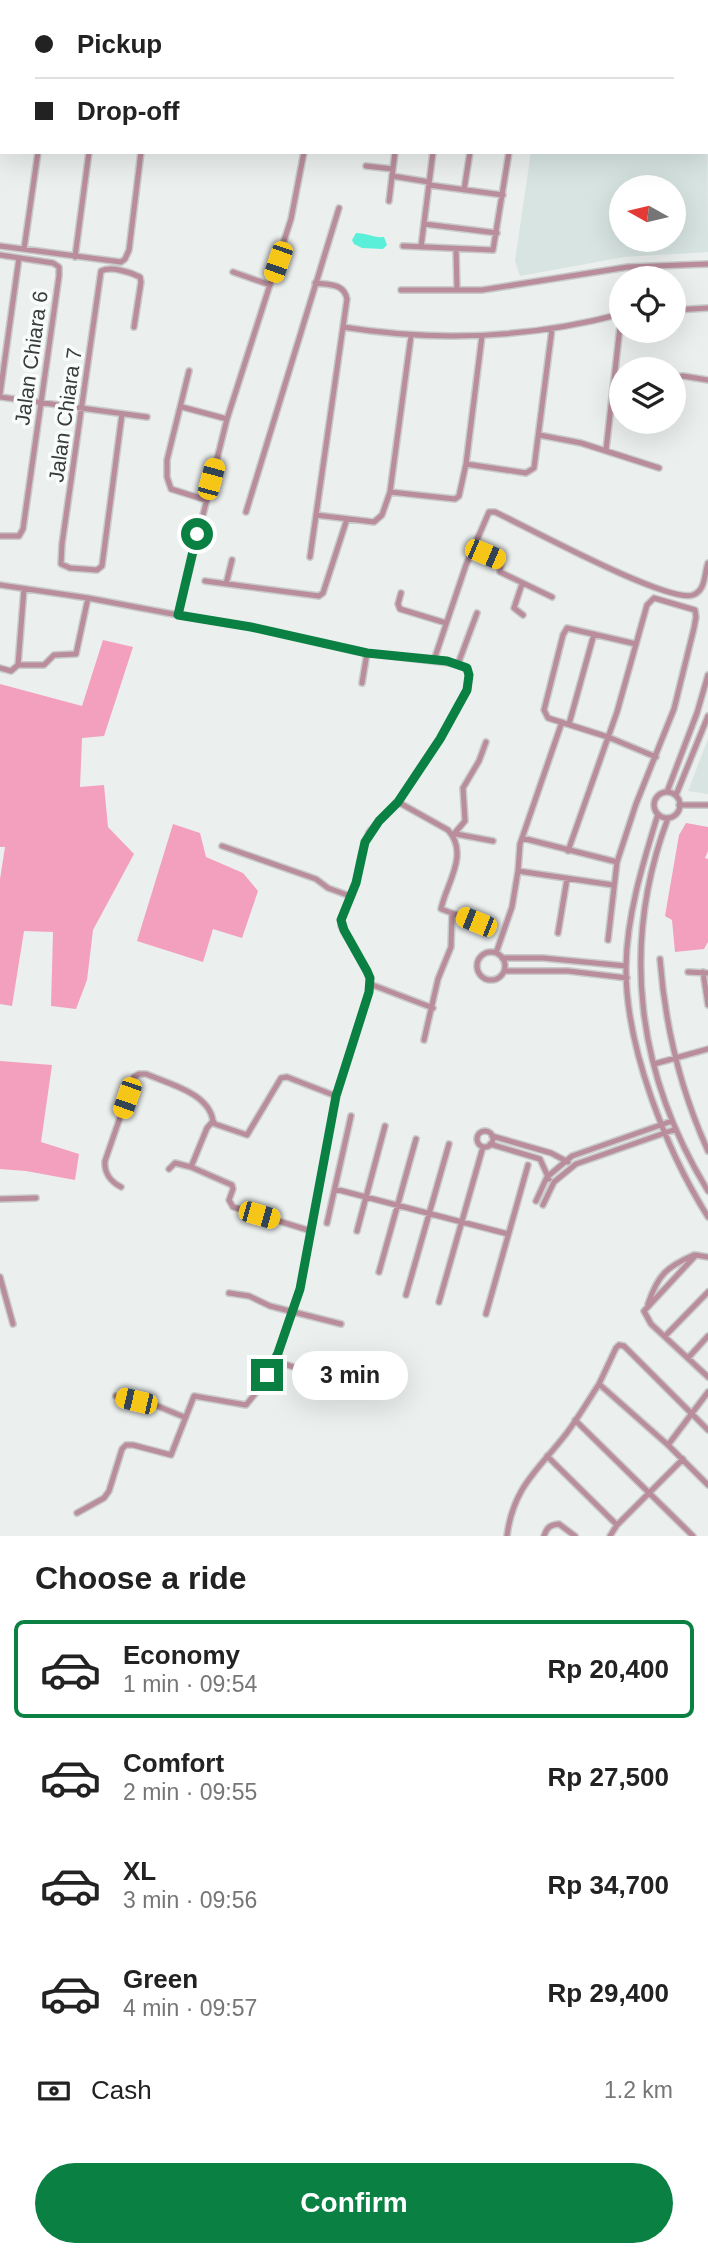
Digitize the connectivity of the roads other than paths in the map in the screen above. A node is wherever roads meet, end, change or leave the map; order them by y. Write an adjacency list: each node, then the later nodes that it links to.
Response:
1 (38, 154): 21 (street)
2 (89, 154): 24 (street)
3 (141, 154): 24 (street)
4 (304, 154): 29 (street)
5 (396, 154): 10 (street)
6 (433, 154): 11 (street)
7 (471, 154): 12 (street)
8 (509, 154): 13 (street)
9 (366, 166): 10 (street)
10 (393, 173): 11 (street); 14 (street)
11 (429, 183): 12 (street); 16 (street)
12 (464, 190): 13 (street)
13 (503, 195): 17 (street)
14 (389, 201)
15 (339, 208): 28 (street)
16 (424, 223): 17 (street); 20 (street)
17 (497, 233): 22 (street)
18 (0, 246): 21 (street)
19 (403, 246): 20 (street)
20 (421, 247): 22 (street)
21 (24, 249): 24 (street)
22 (456, 249): 31 (street)
23 (0, 255): 25 (street)
24 (75, 257)
25 (19, 258): 43 (street); 44 (street, Jalan Chiara 6)
26 (708, 264): 31 (street)
27 (233, 272): 29 (street)
28 (315, 283): 36 (street); 57 (street)
29 (270, 285): 49 (street)
30 (401, 290): 31 (street)
31 (457, 290)
32 (708, 308): 33 (street)
33 (686, 309)
34 (609, 318): 37 (street)
35 (134, 327): 46 (street, Jalan Chiara 7)
36 (343, 327): 38 (street); 58 (street)
37 (552, 329): 39 (street); 51 (street)
38 (411, 335): 39 (street); 55 (street)
39 (482, 336): 53 (street)
40 (189, 371): 45 (street)
41 (686, 378): 42 (street)
42 (708, 380)
43 (0, 395): 44 (street)
44 (42, 402): 46 (street); 60 (street, Jalan Chiara 6)
45 (182, 407): 49 (street); 56 (street)
46 (83, 408): 47 (street); 47 (street, Jalan Chiara 7)
47 (122, 414): 48 (street)
48 (147, 417)
49 (227, 419): 56 (street)
50 (609, 422): 52 (street)
51 (539, 435): 52 (street); 53 (street)
52 (606, 450): 54 (street)
53 (466, 464): 55 (street)
54 (659, 467)
55 (390, 492): 59 (street)
56 (206, 500): 74 (street)
57 (246, 512)
58 (316, 515): 59 (street); 62 (street)
59 (347, 519): 66 (street)
60 (0, 536)
61 (472, 548): 64 (street); 67 (street); 76 (street)
62 (310, 557)
63 (232, 560): 66 (street)
64 (708, 563)
65 (205, 581): 66 (street)
66 (226, 584)
67 (522, 584): 71 (street); 75 (street)
68 (0, 585): 69 (street)
69 (24, 589): 72 (street); 82 (street)
70 (401, 593): 76 (street)
71 (552, 597)
72 (88, 598): 74 (street); 82 (street)
73 (477, 613): 81 (street)
74 (178, 615): 79 (street)
75 (523, 615)
76 (446, 624): 80 (street)
77 (594, 634): 78 (street); 87 (street); 87 (street)
78 (636, 643): 88 (street); 90 (street)
79 (367, 653): 80 (street); 85 (street)
80 (434, 660): 81 (street)
81 (458, 664): 93 (street)
82 (18, 665): 83 (street)
83 (0, 668)
84 (708, 675): 91 (street)
85 (362, 683)
86 (708, 716): 92 (street)
87 (565, 723): 88 (street); 99 (street)
88 (608, 737): 90 (street); 102 (street)
89 (486, 742): 98 (street)
90 (656, 757): 103 (street)
91 (667, 792): 92 (street); 96 (street)
92 (676, 796): 94 (street)
93 (398, 802): 98 (street); 107 (street)
94 (680, 805): 95 (street); 97 (street)
95 (708, 805)
96 (658, 814): 97 (street); 112 (street)
97 (668, 818): 113 (street)
98 (454, 835): 100 (street); 108 (street)
99 (522, 838): 102 (street); 104 (street)
100 (493, 841)
101 (222, 846): 107 (street)
102 (568, 851): 103 (street)
103 (617, 862): 106 (street)
104 (518, 872): 105 (street); 114 (street)
105 (566, 878): 106 (street); 110 (street)
106 (613, 885): 111 (street)
107 (350, 896): 124 (street)
108 (452, 914): 109 (street); 126 (street)
109 (490, 927)
110 (558, 933)
111 (608, 940)
112 (628, 942): 113 (street); 118 (street)
113 (641, 942): 130 (street)
114 (496, 953): 115 (street); 119 (street)
115 (502, 958): 117 (street); 119 (street)
116 (660, 958): 129 (street)
117 (569, 960): 118 (street); 120 (street)
118 (626, 966): 123 (street)
119 (504, 971): 120 (street)
120 (568, 971): 123 (street)
121 (688, 972): 122 (street)
122 (705, 973): 125 (street)
123 (627, 978): 135 (street)
124 (370, 984): 126 (street); 131 (street)
125 (708, 1005)
126 (433, 1008): 127 (street)
127 (424, 1040)
128 (708, 1049): 129 (street)
129 (674, 1059): 130 (street); 144 (street)
130 (654, 1064): 134 (street)
131 (336, 1096): 133 (street); 165 (street)
132 (351, 1116): 153 (street)
133 (213, 1121): 147 (street); 152 (street)
134 (673, 1121): 135 (street); 137 (street)
135 (661, 1125): 138 (street); 145 (street)
136 (385, 1126): 155 (street)
137 (676, 1129): 138 (street); 154 (street)
138 (664, 1133): 148 (street); 162 (street)
139 (492, 1136): 142 (street); 143 (street); 145 (street)
140 (416, 1139): 159 (street)
141 (449, 1144): 161 (street)
142 (490, 1144): 143 (street); 150 (street)
143 (483, 1147): 163 (street)
144 (708, 1151)
145 (567, 1160): 148 (street); 150 (street)
146 (528, 1165): 167 (street)
147 (191, 1167): 149 (street); 165 (street)
148 (572, 1167): 151 (street)
149 (169, 1169)
150 (547, 1177): 151 (street); 158 (street)
151 (554, 1182): 160 (street)
152 (121, 1187)
153 (335, 1189): 155 (street); 164 (street)
154 (708, 1191)
155 (366, 1197): 159 (street); 166 (street)
156 (36, 1198): 157 (street)
157 (0, 1199)
158 (536, 1201)
159 (398, 1205): 161 (street); 170 (street)
160 (543, 1205)
161 (429, 1214): 163 (street); 174 (street)
162 (708, 1217)
163 (462, 1222): 167 (street); 175 (street)
164 (327, 1223)
165 (312, 1231): 177 (street)
166 (357, 1231)
167 (508, 1234): 178 (street)
168 (696, 1255): 169 (street); 176 (street); 176 (street)
169 (708, 1257)
170 (379, 1272)
171 (0, 1277): 179 (street)
172 (708, 1292): 181 (street)
173 (229, 1293): 177 (street)
174 (406, 1295)
175 (439, 1302)
176 (647, 1307): 181 (street)
177 (291, 1311): 180 (street); 185 (street)
178 (486, 1314)
179 (13, 1324)
180 (341, 1324)
181 (665, 1336): 184 (street)
182 (708, 1336): 184 (street)
183 (324, 1356): 185 (street)
184 (688, 1358): 186 (street)
185 (275, 1361): 191 (street)
186 (708, 1377)
187 (599, 1384): 190 (street); 192 (street); 194 (street)
188 (708, 1392): 190 (street)
189 (116, 1396): 191 (street)
190 (691, 1413): 193 (street); 194 (street)
191 (184, 1417): 199 (street)
192 (575, 1420): 195 (street); 198 (street)
193 (708, 1430)
194 (668, 1445): 196 (street)
195 (547, 1456): 200 (street); 201 (street)
196 (683, 1459): 197 (street); 198 (street)
197 (708, 1485)
198 (650, 1492): 200 (street); 205 (street)
199 (77, 1513)
200 (617, 1525): 204 (street)
201 (508, 1536)
202 (544, 1536): 203 (street)
203 (575, 1536)
204 (610, 1536)
205 (692, 1536)

